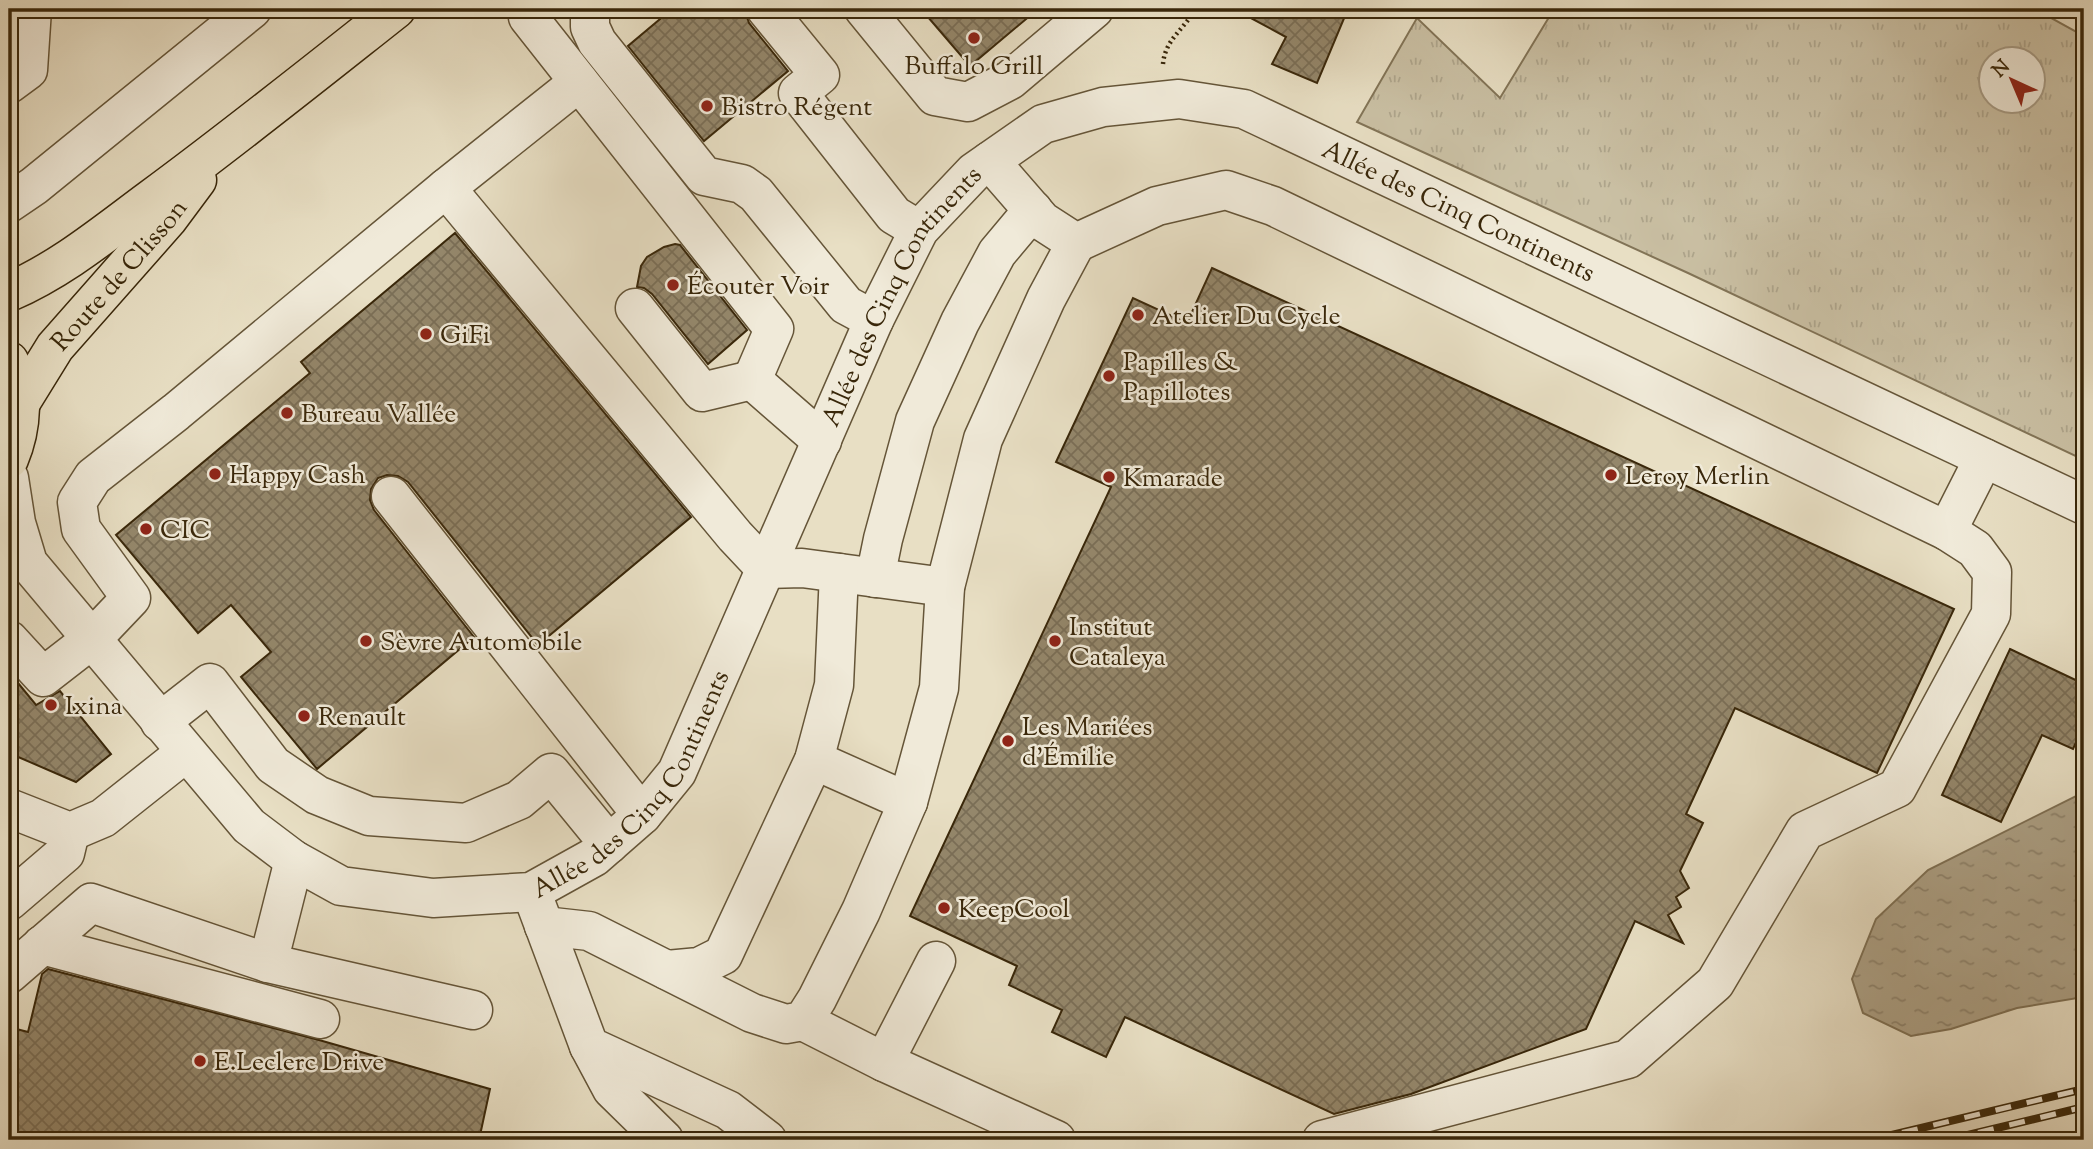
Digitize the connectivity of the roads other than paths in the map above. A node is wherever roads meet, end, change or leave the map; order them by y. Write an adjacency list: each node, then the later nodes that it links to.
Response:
1 (32, 9): 10 (street)
2 (252, 9): 15 (street)
3 (396, 9): 12 (main road, Route de Clisson)
4 (590, 9): 21 (street)
5 (766, 9): 17 (street)
6 (864, 9): 11 (street)
7 (1094, 9): 11 (street)
8 (528, 18): 9 (street)
9 (579, 82): 14 (street); 23 (street)
10 (9, 84)
11 (968, 102): 13 (street)
12 (218, 150): 19 (main road, Route de Clisson); 24 (main road, Route de Clisson)
13 (997, 156): 16 (street); 17 (street, Allée des Cinq Continents); 26 (street, Allée des Cinq Continents)
14 (446, 188): 33 (street); 36 (street)
15 (9, 203)
16 (1033, 210): 18 (street); 34 (street)
17 (919, 230): 21 (street, Allée des Cinq Continents)
18 (1076, 243): 31 (street); 35 (street)
19 (9, 292)
20 (635, 308): 23 (street)
21 (874, 320): 25 (street, Allée des Cinq Continents)
22 (9, 361): 24 (main road, Route de Clisson)
23 (752, 380): 25 (street)
24 (20, 402): 27 (main road, Route de Clisson)
25 (822, 441): 33 (street, Allée des Cinq Continents)
26 (1984, 458): 30 (street, Allée des Cinq Continents); 31 (street)
27 (9, 459)
28 (9, 478): 32 (street, Allée des Cinq Continents)
29 (391, 496): 43 (street)
30 (2084, 505)
31 (1947, 531): 62 (street)
32 (19, 558): 36 (street, Allée des Cinq Continents)
33 (766, 569): 34 (street); 43 (street, Allée des Cinq Continents)
34 (857, 576): 35 (street); 40 (street)
35 (945, 587): 41 (street)
36 (92, 639): 37 (street); 38 (street, Allée des Cinq Continents)
37 (9, 640)
38 (160, 722): 39 (street, Allée des Cinq Continents); 45 (street)
39 (186, 752): 44 (street); 46 (street, Allée des Cinq Continents)
40 (814, 760): 41 (street); 52 (street)
41 (908, 803): 56 (street)
42 (9, 808): 44 (street)
43 (642, 815): 45 (street, Allée des Cinq Continents)
44 (70, 832): 47 (street)
45 (609, 844): 48 (street, Allée des Cinq Continents)
46 (294, 860): 48 (street, Allée des Cinq Continents); 51 (street)
47 (9, 901)
48 (538, 909): 52 (street); 57 (street)
49 (42, 945): 51 (street); 53 (street); 55 (street)
50 (936, 961): 58 (street)
51 (268, 963): 54 (street)
52 (667, 970): 56 (street)
53 (9, 974)
54 (473, 1010)
55 (320, 1019)
56 (803, 1021): 58 (street)
57 (589, 1046): 59 (street); 60 (street)
58 (884, 1062): 61 (street)
59 (664, 1140)
60 (767, 1140)
61 (1056, 1140)
62 (1322, 1140)

